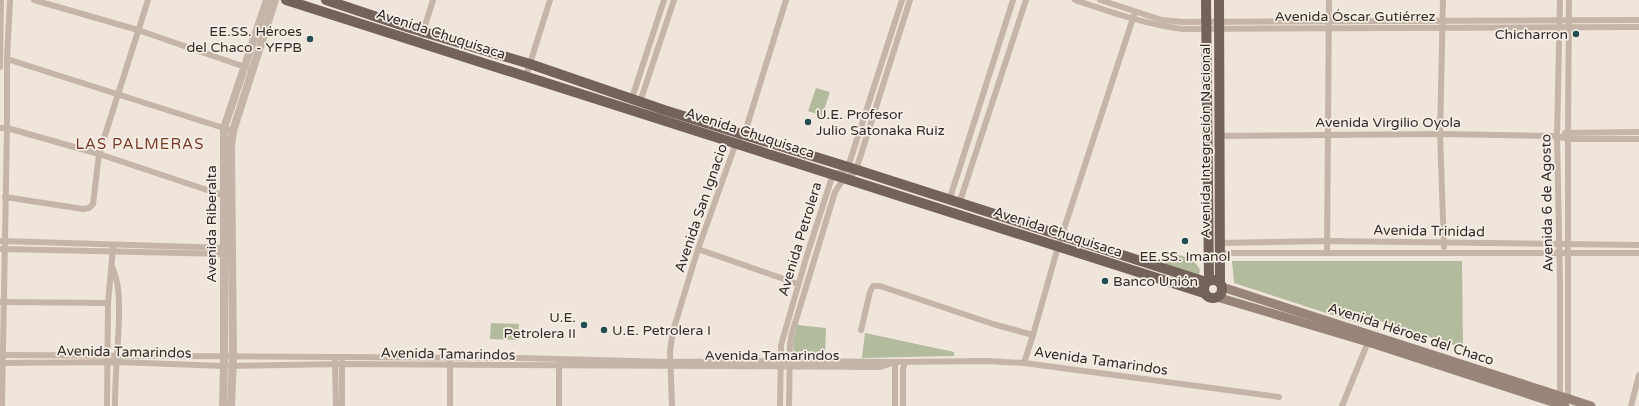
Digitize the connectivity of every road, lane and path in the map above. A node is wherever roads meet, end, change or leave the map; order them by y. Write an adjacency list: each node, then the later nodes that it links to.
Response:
1 (2, 0): 29 (street)
2 (10, 0): 30 (street)
3 (34, 0): 42 (street)
4 (148, 0): 42 (street)
5 (267, 0): 48 (street, Avenida Riberalta)
6 (275, 0): 48 (street, Avenida Riberalta)
7 (286, 0): 44 (main road, Avenida Chuquisaca)
8 (326, 0): 43 (main road, Avenida Chuquisaca)
9 (433, 0): 43 (street)
10 (550, 0): 46 (street)
11 (664, 0): 53 (street)
12 (674, 0): 53 (street)
13 (786, 0): 61 (street, Avenida San Ignacio)
14 (902, 0): 72 (street)
15 (910, 0): 72 (street)
16 (1013, 0): 78 (street)
17 (1026, 0): 79 (street)
18 (1075, 0): 28 (street, Avenida Óscar Gutiérrez)
19 (1100, 0): 26 (street, Avenida Óscar Gutiérrez)
20 (1206, 0): 38 (main road, Avenida Integración Nacional)
21 (1219, 0): 37 (main road, Avenida Integración Nacional)
22 (1329, 0): 32 (street)
23 (1443, 0): 33 (street)
24 (1560, 0): 36 (street, Avenida 6 de Agosto)
25 (1569, 0): 35 (street, Avenida 6 de Agosto)
26 (1114, 2): 27 (street, Avenida Óscar Gutiérrez); 28 (street)
27 (1135, 12): 31 (street); 38 (street, Avenida Óscar Gutiérrez)
28 (1114, 13): 31 (street, Avenida Óscar Gutiérrez)
29 (0, 19): 30 (street); 47 (street)
30 (9, 19): 45 (street)
31 (1133, 19): 38 (street, Avenida Óscar Gutiérrez); 82 (street)
32 (1328, 20): 33 (street, Avenida Óscar Gutiérrez); 37 (street, Avenida Óscar Gutiérrez); 40 (street)
33 (1443, 20): 36 (street, Avenida Óscar Gutiérrez); 41 (street)
34 (1639, 20): 35 (street, Avenida Óscar Gutiérrez)
35 (1569, 23): 36 (street, Avenida Óscar Gutiérrez); 39 (street, Avenida Óscar Gutiérrez); 59 (street, Avenida 6 de Agosto)
36 (1560, 24): 41 (street, Avenida Óscar Gutiérrez); 65 (street, Avenida 6 de Agosto)
37 (1219, 25): 38 (street, Avenida Óscar Gutiérrez); 40 (street, Avenida Óscar Gutiérrez); 64 (main road, Avenida Integración Nacional)
38 (1206, 26): 102 (main road, Avenida Integración Nacional)
39 (1639, 27)
40 (1328, 28): 41 (street, Avenida Óscar Gutiérrez); 62 (street)
41 (1442, 28): 63 (street)
42 (138, 30): 48 (street); 52 (street)
43 (423, 32): 44 (street); 46 (main road, Avenida Chuquisaca)
44 (419, 42): 49 (main road, Avenida Chuquisaca)
45 (7, 59): 50 (street); 52 (street)
46 (530, 64): 49 (street); 53 (main road, Avenida Chuquisaca)
47 (0, 67)
48 (248, 68): 57 (street, Avenida Riberalta); 58 (street, Avenida Riberalta)
49 (526, 76): 54 (main road, Avenida Chuquisaca)
50 (7, 78): 51 (street); 56 (street)
51 (0, 79)
52 (119, 94): 57 (street); 71 (street)
53 (636, 100): 54 (main road, Avenida Chuquisaca)
54 (662, 115): 61 (main road, Avenida Chuquisaca); 70 (main road, Avenida Chuquisaca)
55 (0, 128): 56 (street)
56 (7, 128): 69 (street); 71 (street)
57 (224, 128): 58 (street); 75 (street, Avenida Riberalta)
58 (233, 131): 77 (street, Avenida Riberalta)
59 (1568, 132): 60 (street, Avenida Virgilio Oyola); 65 (street, Avenida Virgilio Oyola); 67 (street, Avenida 6 de Agosto)
60 (1639, 132)
61 (742, 134): 70 (street, Avenida San Ignacio); 72 (main road, Avenida Chuquisaca)
62 (1327, 134): 63 (street, Avenida Virgilio Oyola); 64 (street, Avenida Virgilio Oyola); 81 (street)
63 (1440, 134): 65 (street, Avenida Virgilio Oyola); 84 (street)
64 (1219, 136): 83 (main road, Avenida Integración Nacional)
65 (1557, 136): 67 (street, Avenida Virgilio Oyola); 85 (street, Avenida 6 de Agosto)
66 (0, 138): 69 (street)
67 (1568, 139): 68 (street, Avenida Virgilio Oyola); 86 (street, Avenida 6 de Agosto)
68 (1639, 139)
69 (6, 141): 76 (street)
70 (736, 143): 73 (main road, Avenida Chuquisaca); 90 (street, Avenida San Ignacio)
71 (99, 154): 75 (street); 76 (street)
72 (852, 169): 73 (street, Avenida Petrolera); 74 (street, Avenida Petrolera); 78 (main road, Avenida Chuquisaca)
73 (833, 174): 74 (main road, Avenida Chuquisaca); 99 (street, Avenida Petrolera)
74 (844, 178): 82 (main road, Avenida Chuquisaca); 100 (street, Avenida Petrolera)
75 (223, 196): 77 (street); 91 (street, Avenida Riberalta)
76 (4, 197): 80 (street)
77 (232, 199): 91 (street, Avenida Riberalta)
78 (949, 201): 79 (main road, Avenida Chuquisaca)
79 (959, 204): 82 (main road, Avenida Chuquisaca)
80 (2, 241): 87 (street); 89 (street)
81 (1327, 241): 83 (street, Avenida Trinidad); 84 (street, Avenida Trinidad); 95 (street)
82 (1060, 242): 102 (main road, Avenida Chuquisaca); 105 (main road, Avenida Chuquisaca); 110 (street)
83 (1220, 243): 98 (main road, Avenida Integración Nacional)
84 (1444, 244): 85 (street, Avenida Trinidad); 96 (street)
85 (1560, 244): 86 (street, Avenida Trinidad); 93 (street, Avenida 6 de Agosto)
86 (1568, 244): 88 (street, Avenida Trinidad); 94 (street, Avenida 6 de Agosto)
87 (113, 245): 91 (street); 92 (street)
88 (1639, 245)
89 (2, 249): 92 (street); 107 (street)
90 (698, 249): 103 (street); 129 (street, Avenida San Ignacio)
91 (228, 251): 92 (street); 115 (street, Avenida Riberalta); 124 (street, Avenida Riberalta)
92 (113, 252): 101 (street)
93 (1560, 252): 94 (street, Avenida Trinidad); 96 (street, Avenida Trinidad); 134 (street, Avenida 6 de Agosto)
94 (1568, 252): 97 (street, Avenida Trinidad); 134 (street, Avenida 6 de Agosto)
95 (1327, 253): 96 (street, Avenida Trinidad); 98 (street, Avenida Trinidad)
96 (1444, 253)
97 (1639, 253)
98 (1220, 254): 104 (main road, Avenida Integración Nacional)
99 (806, 259): 100 (street); 103 (street, Avenida Petrolera)
100 (814, 262): 128 (street, Avenida Petrolera)
101 (112, 266): 108 (street); 113 (street)
102 (1208, 281): 104 (main road); 105 (main road)
103 (798, 284): 125 (street, Avenida Petrolera)
104 (1221, 285): 106 (main road); 134 (main road, Avenida Héroes del Chaco)
105 (1204, 293): 106 (main road)
106 (1217, 297): 111 (main road, Avenida Héroes del Chaco)
107 (2, 302): 108 (street); 112 (street)
108 (108, 303): 114 (street)
109 (862, 330): 110 (street)
110 (1033, 334): 126 (street)
111 (1368, 342): 134 (main road, Avenida Héroes del Chaco); 149 (street)
112 (1, 355): 114 (street, Avenida Tamarindos); 122 (street)
113 (118, 355): 114 (street, Avenida Tamarindos); 115 (street, Avenida Tamarindos); 119 (street)
114 (107, 356): 123 (street)
115 (224, 357): 124 (street, Avenida Riberalta)
116 (339, 358): 117 (street, Avenida Tamarindos); 124 (street, Avenida Tamarindos); 127 (street)
117 (450, 358): 118 (street, Avenida Tamarindos); 130 (street)
118 (559, 359): 129 (street, Avenida Tamarindos); 131 (street)
119 (117, 362): 123 (street, Avenida Tamarindos); 124 (street, Avenida Tamarindos); 137 (street)
120 (896, 362): 121 (street, Avenida Tamarindos); 128 (street, Avenida Tamarindos); 147 (street)
121 (905, 362): 126 (street, Avenida Tamarindos); 148 (street)
122 (1, 363): 123 (street, Avenida Tamarindos); 135 (street)
123 (107, 363): 136 (street)
124 (230, 363): 127 (street, Avenida Tamarindos); 138 (street, Avenida Riberalta); 139 (street, Avenida Riberalta)
125 (780, 363): 128 (street, Avenida Tamarindos); 129 (street, Avenida Tamarindos); 145 (street, Avenida Petrolera)
126 (1024, 363): 133 (street, Avenida Tamarindos)
127 (338, 364): 130 (street, Avenida Tamarindos); 140 (street); 141 (street)
128 (791, 364): 146 (street, Avenida Petrolera)
129 (671, 365): 131 (street, Avenida Tamarindos); 144 (street, Avenida San Ignacio)
130 (450, 366): 131 (street, Avenida Tamarindos); 142 (street)
131 (559, 366): 143 (street)
132 (1639, 375): 151 (street)
133 (1279, 397)
134 (1563, 403): 150 (main road, Avenida Héroes del Chaco)
135 (2, 406)
136 (107, 406)
137 (115, 406)
138 (223, 406)
139 (231, 406)
140 (336, 406)
141 (342, 406)
142 (450, 406)
143 (560, 406)
144 (672, 406)
145 (780, 406)
146 (789, 406)
147 (895, 406)
148 (903, 406)
149 (1342, 406)
150 (1591, 406)
151 (1631, 406)

